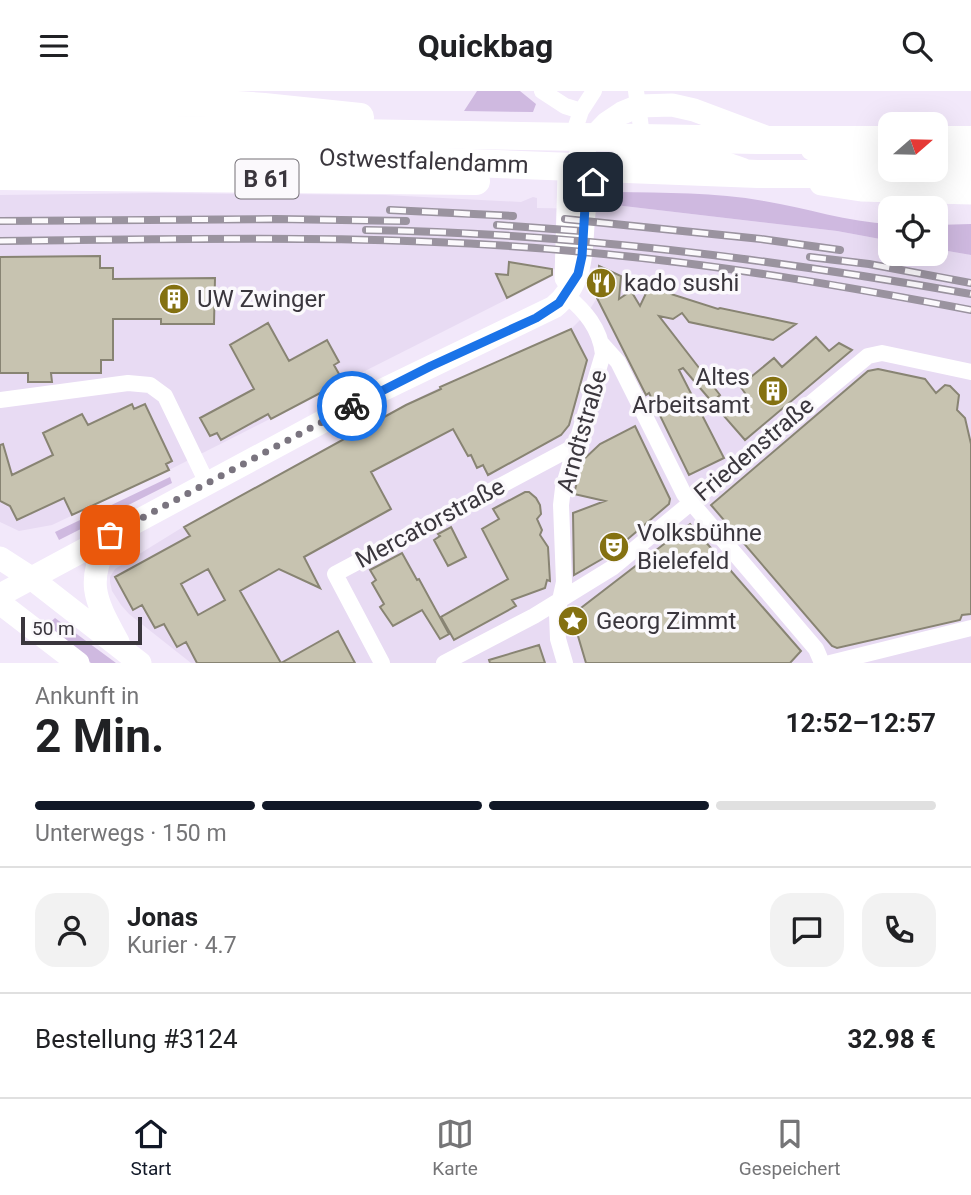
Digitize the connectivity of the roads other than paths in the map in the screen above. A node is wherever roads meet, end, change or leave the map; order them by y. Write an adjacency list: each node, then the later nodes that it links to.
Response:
1 (542, 91): 5 (street)
2 (594, 91): 5 (street)
3 (638, 98): 12 (street); 14 (street); 18 (street)
4 (0, 101): 7 (highway, B 61)
5 (581, 111): 18 (street)
6 (0, 127): 7 (highway, Ostwestfalendamm / B 61)
7 (470, 133): 8 (highway, Ostwestfalendamm / B 61)
8 (878, 139)
9 (948, 139): 10 (highway)
10 (971, 139)
11 (0, 152): 16 (highway, Ostwestfalendamm / B 61)
12 (878, 158)
13 (971, 159): 15 (street)
14 (623, 160): 20 (street); 21 (street)
15 (948, 160)
16 (533, 173): 17 (highway, B 61); 19 (highway, B 61)
17 (971, 174)
18 (569, 175): 21 (street)
19 (0, 176)
20 (971, 193)
21 (566, 295): 22 (street, Arndtstraße); 26 (street)
22 (602, 344): 25 (street, Arndtstraße); 27 (street)
23 (971, 372): 27 (street, Friedenstraße)
24 (0, 400): 26 (street)
25 (577, 445): 32 (street, Arndtstraße); 38 (street, Mercatorstraße)
26 (207, 483): 28 (street)
27 (690, 503): 32 (street, Friedenstraße); 41 (street)
28 (110, 535): 30 (street); 36 (street)
29 (0, 558): 30 (street)
30 (31, 577): 31 (street); 36 (street)
31 (0, 595)
32 (559, 601): 39 (street, Friedenstraße); 40 (street, Arndtstraße)
33 (0, 603): 37 (street)
34 (971, 628): 35 (street)
35 (893, 655): 42 (street)
36 (131, 656)
37 (78, 663)
38 (382, 663)
39 (444, 663)
40 (565, 663)
41 (822, 663)
42 (830, 663)

